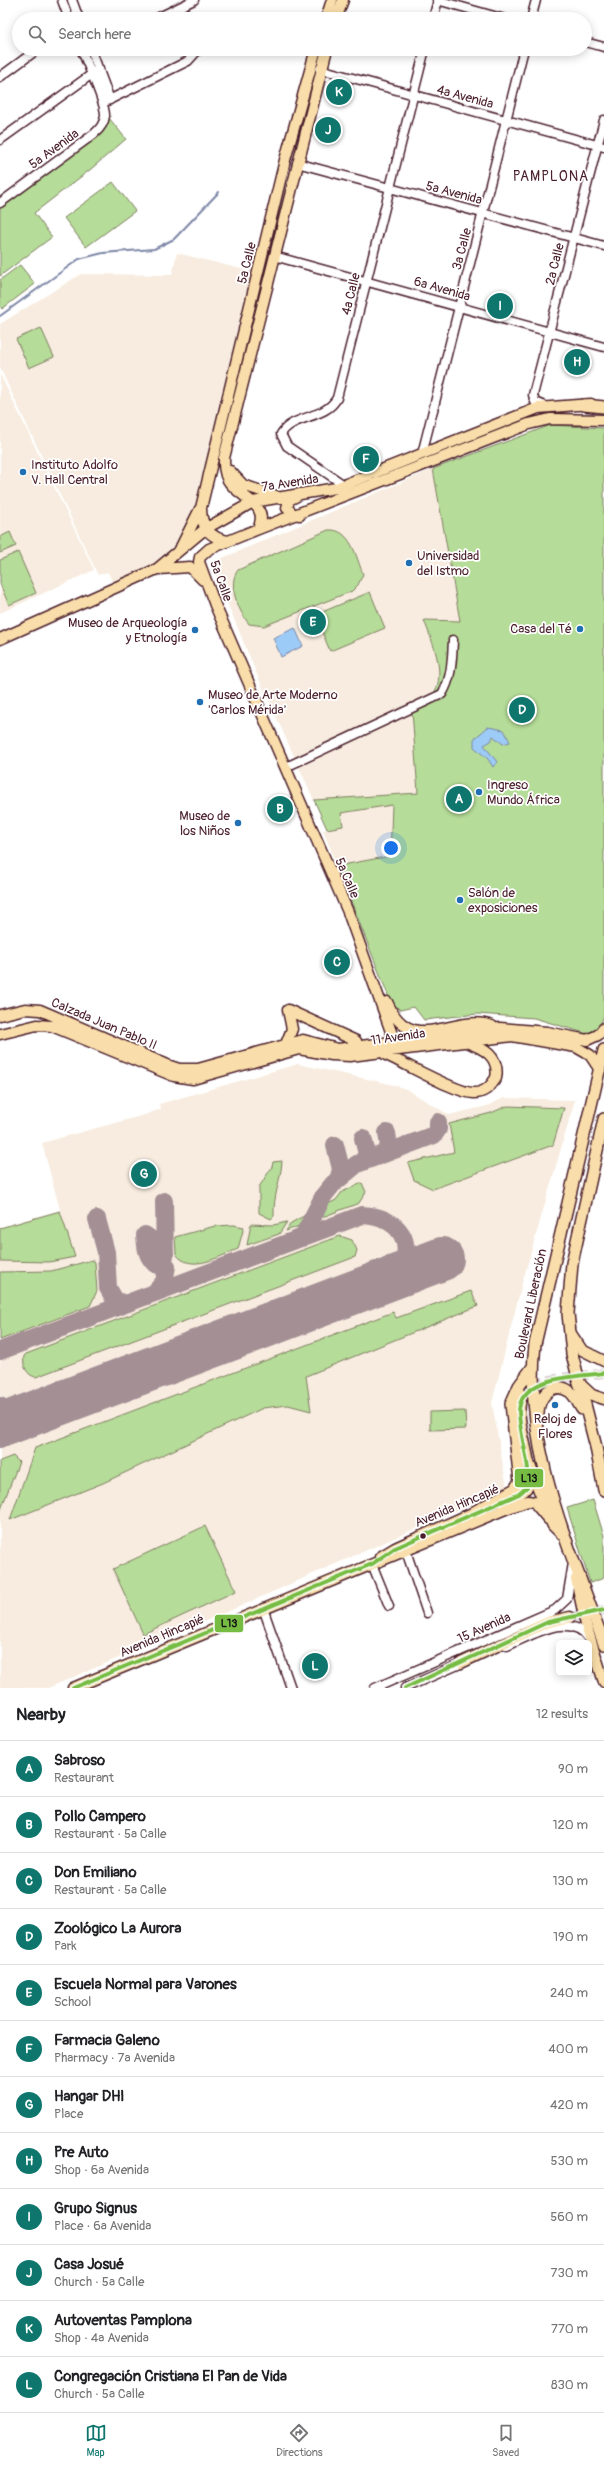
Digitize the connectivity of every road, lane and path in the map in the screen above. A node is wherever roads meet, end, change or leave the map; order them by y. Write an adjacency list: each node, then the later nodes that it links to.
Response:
1 (62, 0): 8 (street)
2 (72, 0): 9 (street)
3 (194, 0): 10 (street)
4 (332, 0): 11 (main road)
5 (343, 0): 12 (main road)
6 (438, 0): 13 (street); 14 (street)
7 (536, 0): 15 (street)
8 (67, 12)
9 (77, 12)
10 (169, 12)
11 (328, 12)
12 (339, 12)
13 (435, 12)
14 (480, 12)
15 (533, 12)
16 (592, 44): 17 (street)
17 (604, 47)
18 (28, 56): 29 (street)
19 (85, 56): 28 (street)
20 (94, 56): 26 (street)
21 (192, 56): 31 (street)
22 (314, 56): 58 (main road, 5a Calle)
23 (325, 56): 27 (main road, 5a Calle)
24 (423, 56): 30 (street, 4a Calle)
25 (522, 56): 32 (street, 3a Calle)
26 (99, 69): 28 (street); 31 (street)
27 (320, 69): 30 (street, 4a Avenida); 36 (main road, 5a Calle)
28 (91, 74): 31 (street); 34 (street)
29 (0, 77)
30 (412, 95): 32 (street, 4a Avenida); 37 (street, 4a Calle)
31 (106, 101): 38 (street, 5a Avenida)
32 (506, 120): 35 (street, 4a Avenida); 39 (street, 3a Calle)
33 (604, 120): 35 (street, 2a Calle)
34 (0, 140)
35 (601, 146): 40 (street, 2a Calle)
36 (297, 163): 37 (street, 5a Avenida); 42 (main road, 5a Calle)
37 (389, 188): 39 (street, 5a Avenida); 43 (street, 4a Calle)
38 (0, 203)
39 (484, 213): 40 (street, 5a Avenida); 44 (street, 3a Calle)
40 (574, 238): 41 (street, 5a Avenida); 45 (street, 2a Calle)
41 (604, 246)
42 (274, 256): 43 (street, 6a Avenida); 53 (main road, 5a Calle)
43 (367, 281): 44 (street, 6a Avenida); 54 (street, 4a Calle)
44 (458, 307): 45 (street, 6a Avenida); 52 (street, 3a Calle)
45 (551, 332): 46 (street, 6a Avenida); 49 (street, 2a Calle)
46 (604, 347)
47 (604, 403): 48 (main road, 7a Avenida)
48 (584, 405): 49 (main road, 7a Avenida); 50 (highway)
49 (546, 407): 52 (main road, 7a Avenida)
50 (604, 407)
51 (604, 420): 59 (main road, 7a Avenida)
52 (422, 454): 54 (main road, 7a Avenida)
53 (224, 458): 56 (main road); 57 (main road, 5a Calle)
54 (344, 485): 55 (main road, 7a Avenida)
55 (298, 495): 56 (main road, 7a Avenida); 59 (main road)
56 (283, 498): 57 (main road, 7a Avenida)
57 (253, 502): 60 (main road, 7a Avenida); 61 (main road, 5a Calle)
58 (201, 508): 60 (main road, 5a Calle); 63 (main road)
59 (300, 514): 61 (main road, 7a Avenida)
60 (205, 529): 62 (main road, 5a Calle); 63 (main road, 7a Avenida)
61 (258, 529): 62 (main road, 7a Avenida)
62 (228, 541): 65 (main road, 5a Calle)
63 (178, 552): 64 (main road, 7a Avenida)
64 (157, 569): 65 (main road); 66 (main road, 7a Avenida)
65 (216, 605): 68 (main road, 5a Calle)
66 (0, 639)
67 (452, 640): 68 (street)
68 (286, 767): 69 (main road, 5a Calle)
69 (348, 912): 71 (main road); 74 (main road, 5a Calle)
70 (0, 1015): 81 (main road, Calzada Juan Pablo II)
71 (500, 1028): 72 (main road, 11 Avenida); 77 (main road, 11 Avenida)
72 (604, 1028)
73 (0, 1034): 84 (main road, Calzada Juan Pablo II)
74 (393, 1037)
75 (356, 1041): 77 (main road)
76 (464, 1041): 82 (main road, 11 Avenida); 83 (main road); 84 (main road, 11 Avenida)
77 (286, 1044): 81 (main road, 11 Avenida)
78 (604, 1050): 82 (highway, Boulevard Liberación)
79 (403, 1053): 83 (main road)
80 (386, 1055): 83 (main road)
81 (198, 1069)
82 (600, 1070): 88 (highway, Boulevard Liberación)
83 (420, 1071)
84 (193, 1079)
85 (604, 1118): 86 (highway)
86 (569, 1329): 87 (main road); 89 (highway)
87 (604, 1360)
88 (532, 1368): 93 (highway, Boulevard Liberación); 98 (highway)
89 (578, 1381): 91 (main road); 92 (highway)
90 (523, 1395): 95 (main road, Avenida Hincapié)
91 (604, 1399)
92 (588, 1418): 93 (highway); 94 (highway)
93 (538, 1437): 100 (highway, Boulevard Liberación)
94 (596, 1447): 96 (main road); 97 (highway)
95 (527, 1459): 98 (main road, Avenida Hincapié); 99 (highway)
96 (604, 1472)
97 (604, 1490)
98 (474, 1512): 103 (main road, Avenida Hincapié)
99 (553, 1526): 100 (highway); 101 (main road, Avenida Hincapié)
100 (564, 1536): 102 (highway, Boulevard Liberación)
101 (406, 1551): 103 (main road, Avenida Hincapié); 106 (street)
102 (573, 1563): 109 (main road, Boulevard Liberación); 110 (highway, Boulevard Liberación); 116 (street, 15 Avenida)
103 (372, 1564): 104 (street); 105 (main road, Avenida Hincapié)
104 (389, 1606)
105 (263, 1608): 114 (main road, Avenida Hincapié); 115 (street)
106 (427, 1613)
107 (570, 1617): 112 (main road)
108 (589, 1640): 112 (street, 15 Avenida)
109 (591, 1640)
110 (604, 1644)
111 (592, 1645): 113 (main road, Boulevard Liberación)
112 (461, 1663): 117 (street, 15 Avenida)
113 (604, 1682)
114 (75, 1688)
115 (290, 1688)
116 (375, 1688)
117 (405, 1688)

